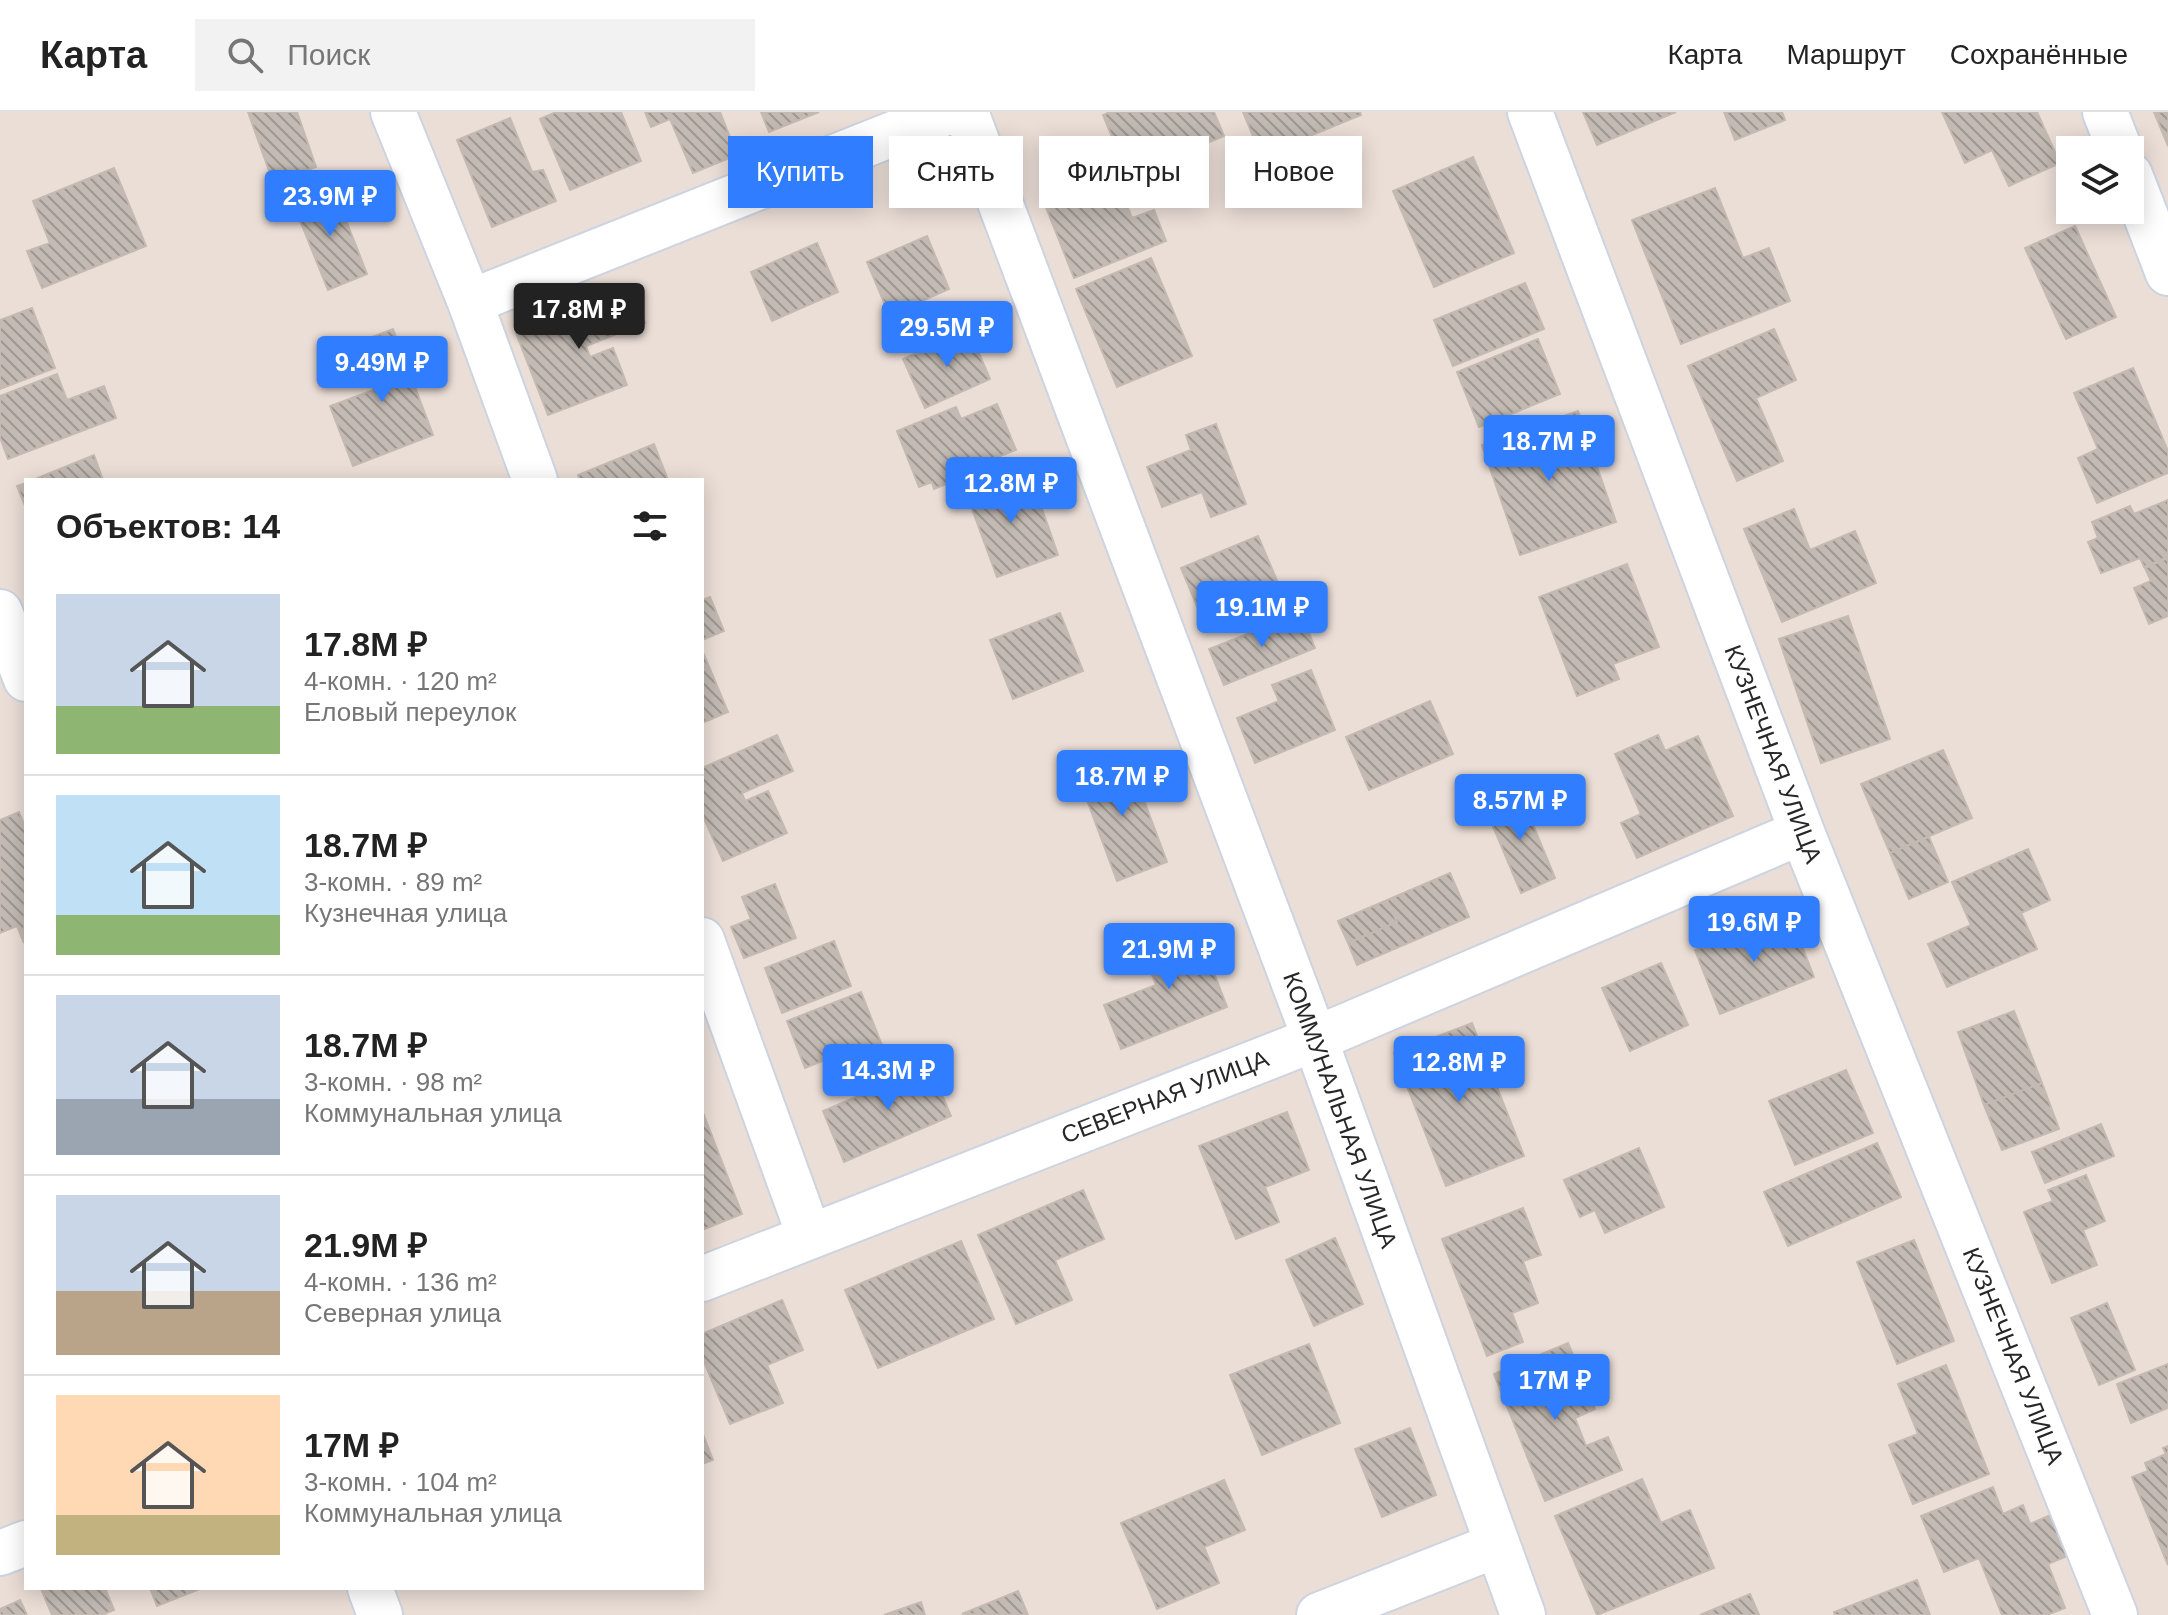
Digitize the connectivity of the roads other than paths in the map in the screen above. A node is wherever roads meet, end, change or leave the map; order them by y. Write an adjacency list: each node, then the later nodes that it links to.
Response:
1 (393, 112): 9 (street)
2 (948, 112): 9 (street)
3 (966, 112): 15 (street, КОММУНАЛЬНАЯ УЛИЦА)
4 (1530, 112): 13 (street, КУЗНЕЧНАЯ УЛИЦА)
5 (2105, 112): 6 (street)
6 (2114, 136)
7 (2144, 211): 8 (street)
8 (2168, 273)
9 (470, 302): 10 (street)
10 (534, 478)
11 (0, 612): 12 (street)
12 (24, 674)
13 (1802, 832): 15 (street, СЕВЕРНАЯ УЛИЦА); 25 (street, КУЗНЕЧНАЯ УЛИЦА)
14 (704, 946): 16 (street)
15 (1315, 1039): 16 (street, СЕВЕРНАЯ УЛИЦА); 19 (street, КОММУНАЛЬНАЯ УЛИЦА)
16 (809, 1235): 17 (street, СЕВЕРНАЯ УЛИЦА)
17 (704, 1278)
18 (24, 1544): 20 (street)
19 (1497, 1545): 23 (street); 24 (street, КОММУНАЛЬНАЯ УЛИЦА)
20 (0, 1553)
21 (371, 1590): 22 (street)
22 (380, 1615)
23 (1319, 1615)
24 (1523, 1615)
25 (2115, 1615)

